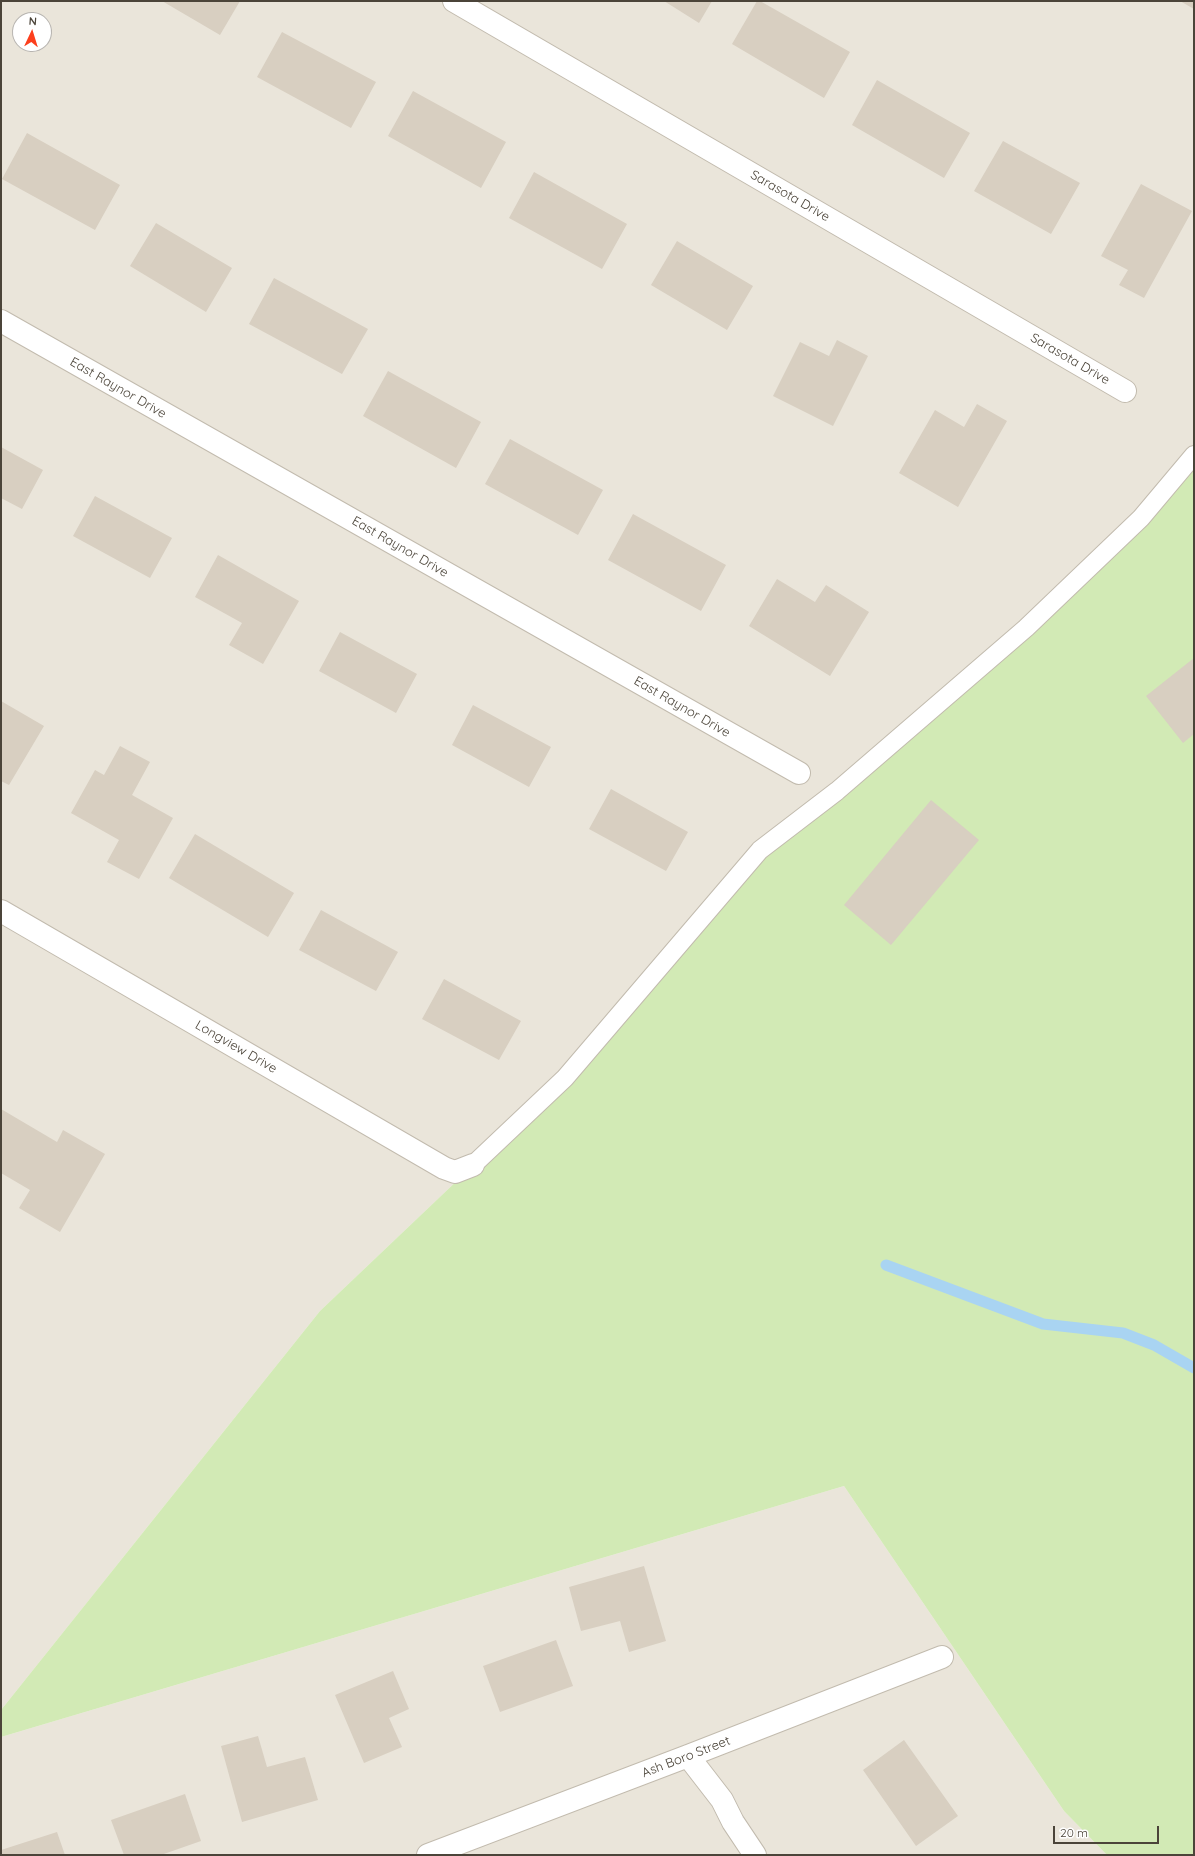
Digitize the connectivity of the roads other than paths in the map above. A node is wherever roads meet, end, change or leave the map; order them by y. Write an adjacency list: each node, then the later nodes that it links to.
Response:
1 (454, 1): 3 (street, Sarasota Drive)
2 (1, 322): 5 (street, East Raynor Drive)
3 (1125, 391)
4 (1194, 455): 7 (lane)
5 (799, 773)
6 (1, 911): 7 (street, Longview Drive)
7 (473, 1165)
8 (942, 1657): 9 (street, Ash Boro Street)
9 (688, 1756): 10 (street, Ash Boro Street); 11 (street)
10 (428, 1855)
11 (755, 1855)

